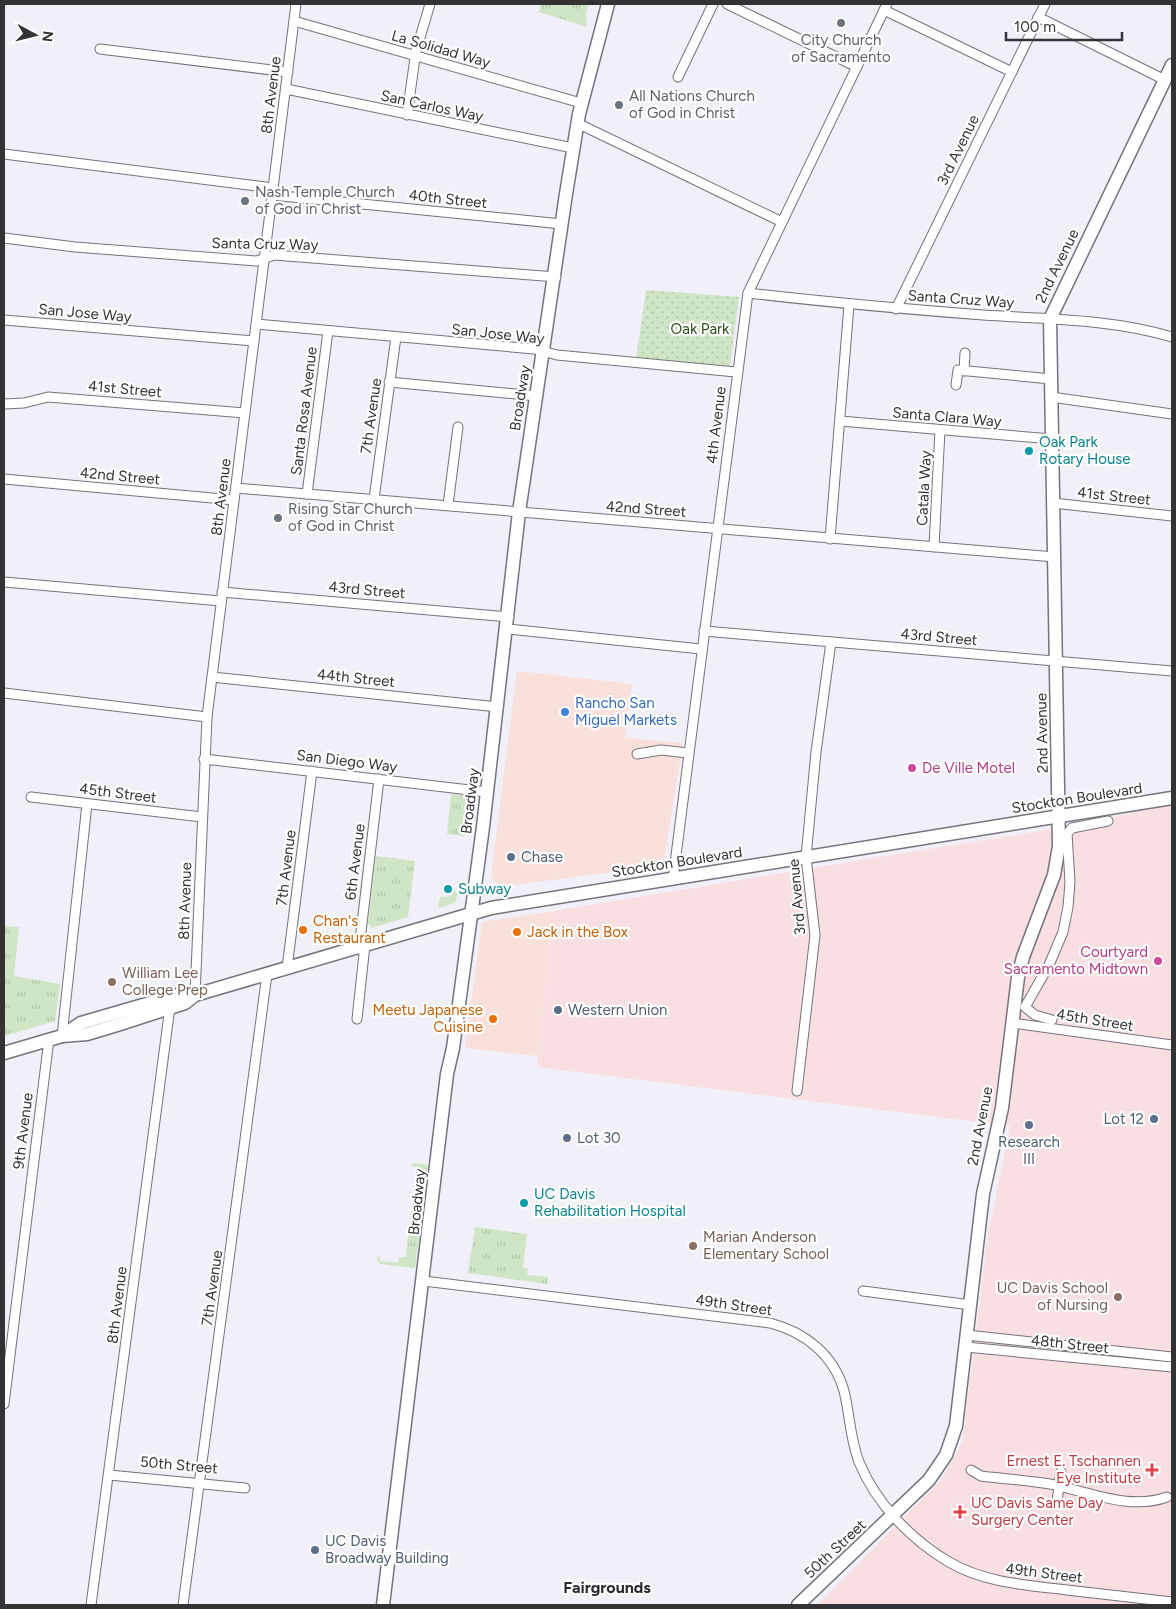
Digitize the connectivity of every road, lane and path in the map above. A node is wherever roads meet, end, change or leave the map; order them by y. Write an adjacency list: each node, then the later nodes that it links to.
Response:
1 (296, 4): 9 (street, 8th Avenue)
2 (430, 4): 11 (street)
3 (608, 4): 19 (main road, Broadway)
4 (713, 4): 16 (street)
5 (727, 4): 13 (street)
6 (1045, 4): 8 (street, 3rd Avenue)
7 (885, 7): 13 (street, 4th Avenue); 15 (street)
8 (1038, 17): 15 (street, 3rd Avenue); 17 (street)
9 (294, 21): 11 (street, La Solidad Way); 14 (street, 8th Avenue)
10 (100, 49): 14 (street)
11 (415, 56): 19 (street, La Solidad Way); 20 (street)
12 (1172, 65): 17 (main road, 2nd Avenue)
13 (857, 67): 25 (street, 4th Avenue)
14 (288, 72): 18 (street, 8th Avenue)
15 (1012, 72): 32 (street, 3rd Avenue)
16 (678, 76)
17 (1165, 80): 33 (main road, 2nd Avenue)
18 (286, 89): 20 (street, San Carlos Way); 24 (street, 8th Avenue)
19 (581, 103): 21 (main road, Broadway)
20 (407, 115): 22 (street, San Carlos Way)
21 (577, 123): 22 (main road, Broadway); 25 (street)
22 (573, 148): 26 (main road, Broadway)
23 (4, 154): 24 (street, 40th Street)
24 (273, 192): 26 (street, 40th Street); 28 (street, 8th Avenue)
25 (782, 222): 30 (street, 4th Avenue)
26 (562, 224): 29 (main road, Broadway)
27 (4, 238): 28 (street, Santa Cruz Way)
28 (265, 258): 29 (street, Santa Cruz Way); 35 (street, 8th Avenue)
29 (556, 277): 40 (main road, Broadway)
30 (748, 293): 31 (street, Santa Cruz Way); 43 (street, 4th Avenue)
31 (849, 305): 32 (street, Santa Cruz Way); 52 (street)
32 (896, 308): 33 (street, Santa Cruz Way)
33 (1050, 319): 38 (street, Santa Cruz Way); 44 (main road, 2nd Avenue)
34 (4, 320): 39 (street, San Jose Way)
35 (256, 324): 36 (street, San Jose Way); 39 (street, 8th Avenue)
36 (328, 331): 37 (street, San Jose Way); 58 (street, Santa Rosa Avenue)
37 (396, 337): 40 (street, San Jose Way); 45 (street, 7th Avenue)
38 (1172, 337)
39 (254, 341): 50 (street, 8th Avenue)
40 (543, 352): 43 (street, San Jose Way); 47 (main road, Broadway)
41 (965, 353): 42 (street)
42 (964, 371): 44 (street); 46 (street)
43 (736, 372): 65 (street, 4th Avenue)
44 (1051, 379): 48 (main road, 2nd Avenue)
45 (389, 382): 47 (street); 59 (street, 7th Avenue)
46 (956, 386)
47 (537, 396): 63 (main road, Broadway)
48 (1051, 397): 51 (street); 55 (main road, 2nd Avenue)
49 (4, 404): 50 (street, 41st Street)
50 (245, 413): 57 (street, 8th Avenue)
51 (1172, 414)
52 (840, 421): 54 (street, Santa Clara Way); 66 (street)
53 (458, 427): 62 (street)
54 (940, 430): 55 (street, Santa Clara Way); 67 (street, Catala Way)
55 (1052, 439): 61 (main road, 2nd Avenue)
56 (4, 479): 60 (street, 42nd Street)
57 (236, 488): 58 (street, 42nd Street); 60 (street, 8th Avenue)
58 (307, 494): 59 (street, 42nd Street)
59 (374, 499): 62 (street, 42nd Street)
60 (234, 500): 70 (street, 8th Avenue)
61 (1053, 503): 64 (street, 41st Street); 68 (main road, 2nd Avenue)
62 (448, 505): 63 (street, 42nd Street)
63 (519, 512): 65 (street, 42nd Street); 71 (main road, Broadway)
64 (1172, 516)
65 (716, 529): 66 (street, 42nd Street); 72 (street, 4th Avenue)
66 (830, 539): 67 (street, 42nd Street)
67 (934, 547): 68 (street, 42nd Street)
68 (1054, 557): 75 (main road, 2nd Avenue)
69 (4, 582): 70 (street, 43rd Street)
70 (222, 596): 71 (street, 43rd Street); 77 (street, 8th Avenue)
71 (508, 623): 74 (street, 43rd Street); 79 (main road, Broadway)
72 (704, 632): 73 (street, 43rd Street); 74 (street, 4th Avenue)
73 (831, 642): 75 (street, 43rd Street); 93 (street, 3rd Avenue)
74 (701, 649): 81 (street, 4th Avenue)
75 (1057, 661): 76 (street, 43rd Street); 91 (main road, 2nd Avenue)
76 (1172, 671)
77 (212, 677): 79 (street, 44th Street); 80 (street, 8th Avenue)
78 (4, 693): 80 (street)
79 (498, 707): 86 (main road, Broadway)
80 (206, 717): 83 (street, 8th Avenue)
81 (688, 752): 82 (street); 94 (street, 4th Avenue)
82 (636, 754)
83 (204, 759): 84 (street, San Diego Way); 90 (street, 8th Avenue)
84 (312, 771): 85 (street, San Diego Way); 97 (street, 7th Avenue)
85 (379, 779): 86 (street, San Diego Way); 96 (street, 6th Avenue)
86 (487, 792): 95 (main road, Broadway)
87 (30, 797): 89 (street, 45th Street)
88 (1172, 798): 91 (main road, Stockton Boulevard)
89 (87, 804): 90 (street, 45th Street); 104 (street, 9th Avenue)
90 (202, 817): 99 (street, 8th Avenue)
91 (1060, 818): 93 (main road, Stockton Boulevard); 103 (main road, 2nd Avenue)
92 (1108, 821): 102 (street)
93 (806, 857): 94 (main road, Stockton Boulevard); 107 (street, 3rd Avenue)
94 (673, 879): 95 (main road, Stockton Boulevard)
95 (472, 913): 96 (main road, Stockton Boulevard); 108 (main road, Broadway)
96 (362, 947): 97 (main road, Stockton Boulevard); 101 (street, 6th Avenue)
97 (287, 968): 98 (main road, Stockton Boulevard)
98 (267, 974): 99 (main road, Stockton Boulevard); 118 (street, 7th Avenue)
99 (195, 995): 100 (main road, Stockton Boulevard); 104 (main road, Stockton Boulevard)
100 (170, 1007): 104 (main road, Stockton Boulevard); 117 (street, 8th Avenue)
101 (357, 1019)
102 (1052, 1020)
103 (1012, 1023): 105 (street, 45th Street); 110 (main road, 2nd Avenue)
104 (55, 1037): 106 (main road, Stockton Boulevard); 114 (street, 9th Avenue)
105 (1172, 1045)
106 (4, 1053)
107 (797, 1091)
108 (424, 1281): 123 (street, 49th Street); 127 (main road, Broadway)
109 (863, 1291): 110 (street)
110 (970, 1305): 111 (main road, 2nd Avenue)
111 (966, 1341): 112 (street, 48th Street); 113 (street, 48th Street); 123 (main road, 2nd Avenue)
112 (1172, 1357)
113 (1172, 1368)
114 (4, 1404)
115 (971, 1470): 119 (street)
116 (1061, 1472): 119 (street)
117 (109, 1475): 118 (street, 50th Street); 125 (street, 8th Avenue)
118 (200, 1482): 120 (street, 50th Street); 126 (street, 7th Avenue)
119 (1059, 1486): 121 (street); 122 (street)
120 (245, 1488)
121 (1170, 1496)
122 (1057, 1501)
123 (893, 1516): 124 (street, 49th Street); 128 (main road, 50th Street)
124 (1172, 1602)
125 (91, 1605)
126 (182, 1605)
127 (384, 1605)
128 (798, 1605)

